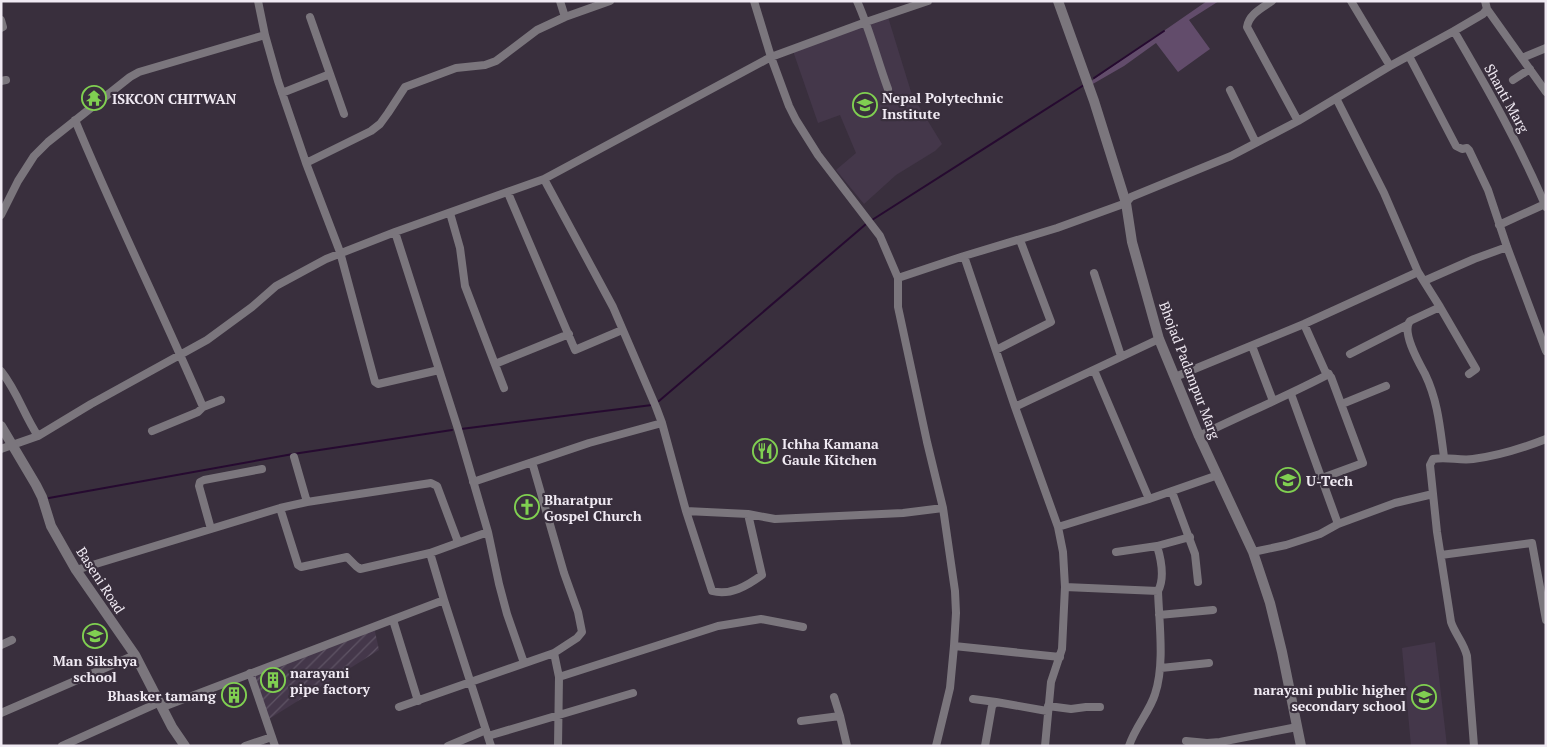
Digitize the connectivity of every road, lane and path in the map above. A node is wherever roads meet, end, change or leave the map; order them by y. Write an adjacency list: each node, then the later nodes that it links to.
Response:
1 (258, 1): 18 (street)
2 (560, 1): 13 (street)
3 (610, 1): 13 (street)
4 (754, 1): 21 (street)
5 (857, 1): 15 (street)
6 (928, 1): 10 (street)
7 (1058, 1): 39 (street, Bhojad Padampur Marg)
8 (1272, 1): 34 (street)
9 (1351, 1): 23 (street)
10 (919, 3): 15 (street)
11 (1486, 5): 17 (street); 22 (street)
12 (310, 17): 25 (street)
13 (566, 18): 36 (street)
14 (1, 20): 16 (street)
15 (866, 22): 21 (street); 27 (street)
16 (1, 28)
17 (1454, 31): 20 (street); 40 (street, Shanti Marg)
18 (265, 36): 30 (street); 33 (street)
19 (1546, 48): 22 (street)
20 (1409, 56): 23 (street); 43 (street)
21 (771, 57): 37 (street); 51 (street)
22 (1522, 58): 24 (street)
23 (1390, 66): 31 (street)
24 (1530, 70): 26 (street); 29 (street)
25 (330, 74): 30 (street); 32 (street)
26 (1513, 80)
27 (888, 89)
28 (1230, 90): 35 (street)
29 (1546, 92)
30 (282, 93): 36 (street)
31 (1336, 98): 34 (street); 49 (street)
32 (344, 114)
33 (75, 120): 42 (street); 63 (street)
34 (1298, 121): 35 (street)
35 (1256, 143): 39 (street)
36 (306, 162): 47 (street)
37 (544, 179): 38 (street); 56 (street)
38 (508, 192): 41 (street); 57 (street)
39 (1126, 203): 45 (street); 58 (street, Bhojad Padampur Marg)
40 (1545, 206): 43 (street)
41 (450, 214): 44 (street); 65 (street)
42 (1, 216)
43 (1500, 225): 46 (street)
44 (395, 232): 47 (street); 66 (street)
45 (1020, 240): 48 (street); 60 (street)
46 (1507, 247): 52 (street); 61 (street)
47 (340, 252): 63 (street); 66 (street)
48 (964, 256): 51 (street); 60 (street)
49 (1418, 272): 52 (street); 54 (street)
50 (1094, 274): 64 (street)
51 (898, 278): 100 (street)
52 (1424, 281): 53 (street)
53 (1440, 307): 55 (street); 70 (street)
54 (1304, 324): 59 (street); 69 (street)
55 (1407, 325): 62 (street); 89 (street)
56 (622, 330): 57 (street); 80 (street)
57 (569, 334): 65 (street)
58 (1160, 338): 64 (street); 71 (street, Bhojad Padampur Marg)
59 (1252, 346): 71 (street); 76 (street)
60 (996, 350): 79 (street)
61 (1546, 351)
62 (1350, 354)
63 (180, 355): 78 (street); 83 (street)
64 (1121, 356): 67 (street)
65 (495, 364): 73 (street)
66 (439, 370): 94 (street)
67 (1094, 370): 79 (street); 97 (street)
68 (1, 371): 83 (street)
69 (1329, 374): 74 (street); 77 (street)
70 (1469, 374)
71 (1175, 377): 84 (street, Bhojad Padampur Marg)
72 (1386, 386): 77 (street)
73 (504, 388)
74 (1291, 394): 76 (street); 93 (street)
75 (221, 400): 78 (street)
76 (1273, 401): 84 (street)
77 (1342, 404): 93 (street)
78 (203, 407): 82 (street)
79 (1015, 407): 104 (street)
80 (662, 423): 90 (street); 101 (street)
81 (1, 426): 86 (street, Baseni Road)
82 (152, 431)
83 (38, 436): 86 (street)
84 (1199, 436): 92 (street, Bhojad Padampur Marg)
85 (1546, 439): 89 (street)
86 (12, 446): 87 (street); 114 (street, Baseni Road)
87 (1, 449)
88 (294, 457): 98 (street)
89 (1444, 457): 96 (street)
90 (532, 462): 94 (street); 127 (street)
91 (262, 469): 105 (street)
92 (1218, 475): 95 (street); 111 (street, Bhojad Padampur Marg)
93 (1322, 478): 103 (street)
94 (473, 482): 106 (street)
95 (1172, 492): 97 (street); 107 (street)
96 (1433, 494): 103 (street); 113 (street)
97 (1149, 499): 104 (street)
98 (307, 502): 99 (street); 108 (street)
99 (280, 508): 105 (street); 112 (street)
100 (943, 508): 102 (street); 126 (street)
101 (686, 511): 102 (street); 102 (street)
102 (748, 514)
103 (1338, 524): 111 (street)
104 (1058, 527): 116 (street)
105 (210, 529): 114 (street)
106 (488, 532): 108 (street); 130 (street)
107 (1190, 537): 109 (street); 115 (street)
108 (458, 542): 112 (street)
109 (1157, 546): 110 (street); 117 (street)
110 (1116, 552)
111 (1253, 552): 149 (street, Bhojad Padampur Marg)
112 (430, 553): 118 (street)
113 (1441, 555): 122 (street); 166 (street)
114 (76, 570): 128 (street, Baseni Road)
115 (1198, 582)
116 (1065, 587): 117 (street); 129 (street)
117 (1158, 591): 120 (street)
118 (444, 600): 121 (street); 135 (street)
119 (1213, 610): 120 (street)
120 (1159, 615): 132 (street)
121 (393, 620): 133 (street); 139 (street)
122 (1546, 620)
123 (803, 627): 134 (street)
124 (12, 640): 125 (street)
125 (1, 644)
126 (954, 646): 129 (street); 161 (street)
127 (554, 654): 130 (street); 134 (street)
128 (135, 655): 141 (street, Baseni Road); 145 (street)
129 (1060, 657): 144 (street)
130 (524, 663): 135 (street)
131 (1209, 663): 132 (street)
132 (1161, 668): 164 (street)
133 (250, 674): 141 (street); 151 (street)
134 (559, 677): 146 (street)
135 (470, 683): 139 (street); 150 (street)
136 (632, 693): 146 (street)
137 (834, 697): 147 (street)
138 (973, 698): 140 (street)
139 (418, 701): 142 (street)
140 (996, 702): 144 (street); 162 (street)
141 (161, 704): 153 (street); 154 (street, Baseni Road)
142 (398, 707)
143 (1100, 707): 144 (street)
144 (1048, 709): 163 (street)
145 (1, 713)
146 (558, 714): 150 (street); 159 (street)
147 (840, 716): 148 (street); 160 (street)
148 (801, 721)
149 (1297, 726): 152 (street); 165 (street, Bhojad Padampur Marg)
150 (487, 733): 157 (street); 158 (street)
151 (272, 736): 155 (street); 156 (street)
152 (1186, 741)
153 (62, 746)
154 (185, 746)
155 (245, 746)
156 (275, 746)
157 (448, 746)
158 (491, 746)
159 (558, 746)
160 (846, 746)
161 (936, 746)
162 (985, 746)
163 (1045, 746)
164 (1129, 746)
165 (1300, 746)
166 (1474, 746)

